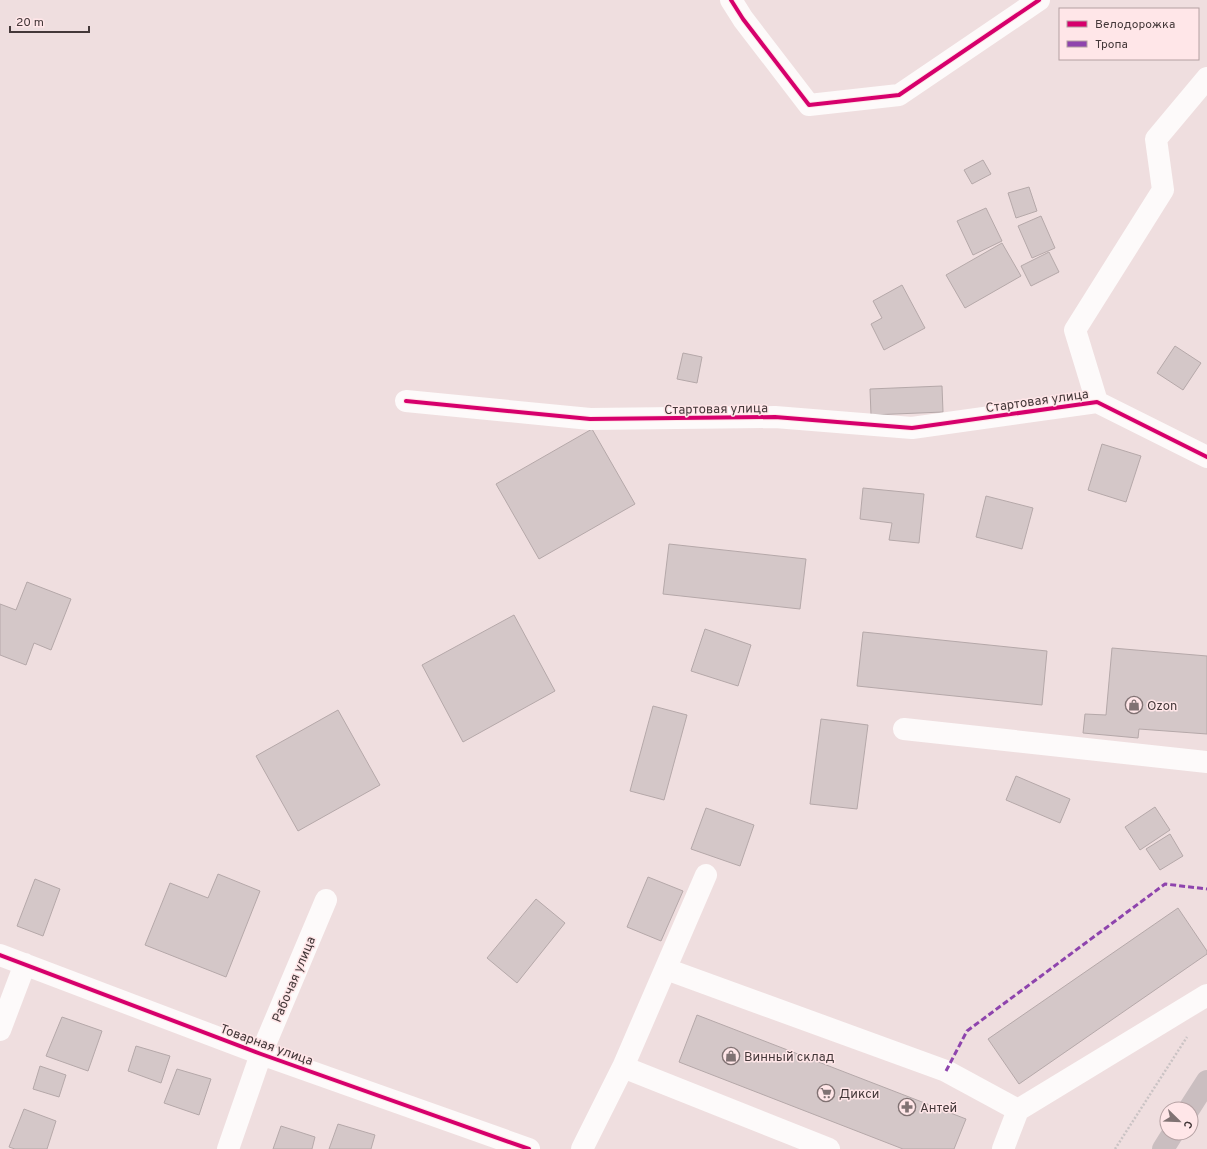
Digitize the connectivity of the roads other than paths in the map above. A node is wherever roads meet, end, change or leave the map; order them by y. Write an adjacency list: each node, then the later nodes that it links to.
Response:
1 (731, 0): 2 (street)
2 (1039, 0)
3 (1207, 78): 5 (street)
4 (406, 401): 5 (street, Стартовая улица)
5 (1097, 402): 6 (street)
6 (1207, 457)
7 (904, 729): 8 (street)
8 (1207, 762)
9 (706, 875): 13 (street)
10 (326, 900): 16 (street, Рабочая улица)
11 (0, 955): 12 (street, Товарная улица)
12 (25, 964): 15 (street); 16 (street, Товарная улица)
13 (666, 969): 17 (street); 20 (street)
14 (1207, 994): 20 (street)
15 (0, 1030)
16 (262, 1054): 21 (street, Товарная улица); 22 (street, Рабочая улица)
17 (623, 1067): 24 (street); 25 (street)
18 (1207, 1081): 19 (main road)
19 (1194, 1101)
20 (1018, 1110): 26 (street)
21 (503, 1144): 23 (street, Товарная улица)
22 (228, 1149)
23 (529, 1149)
24 (582, 1149)
25 (829, 1149)
26 (1003, 1149)

